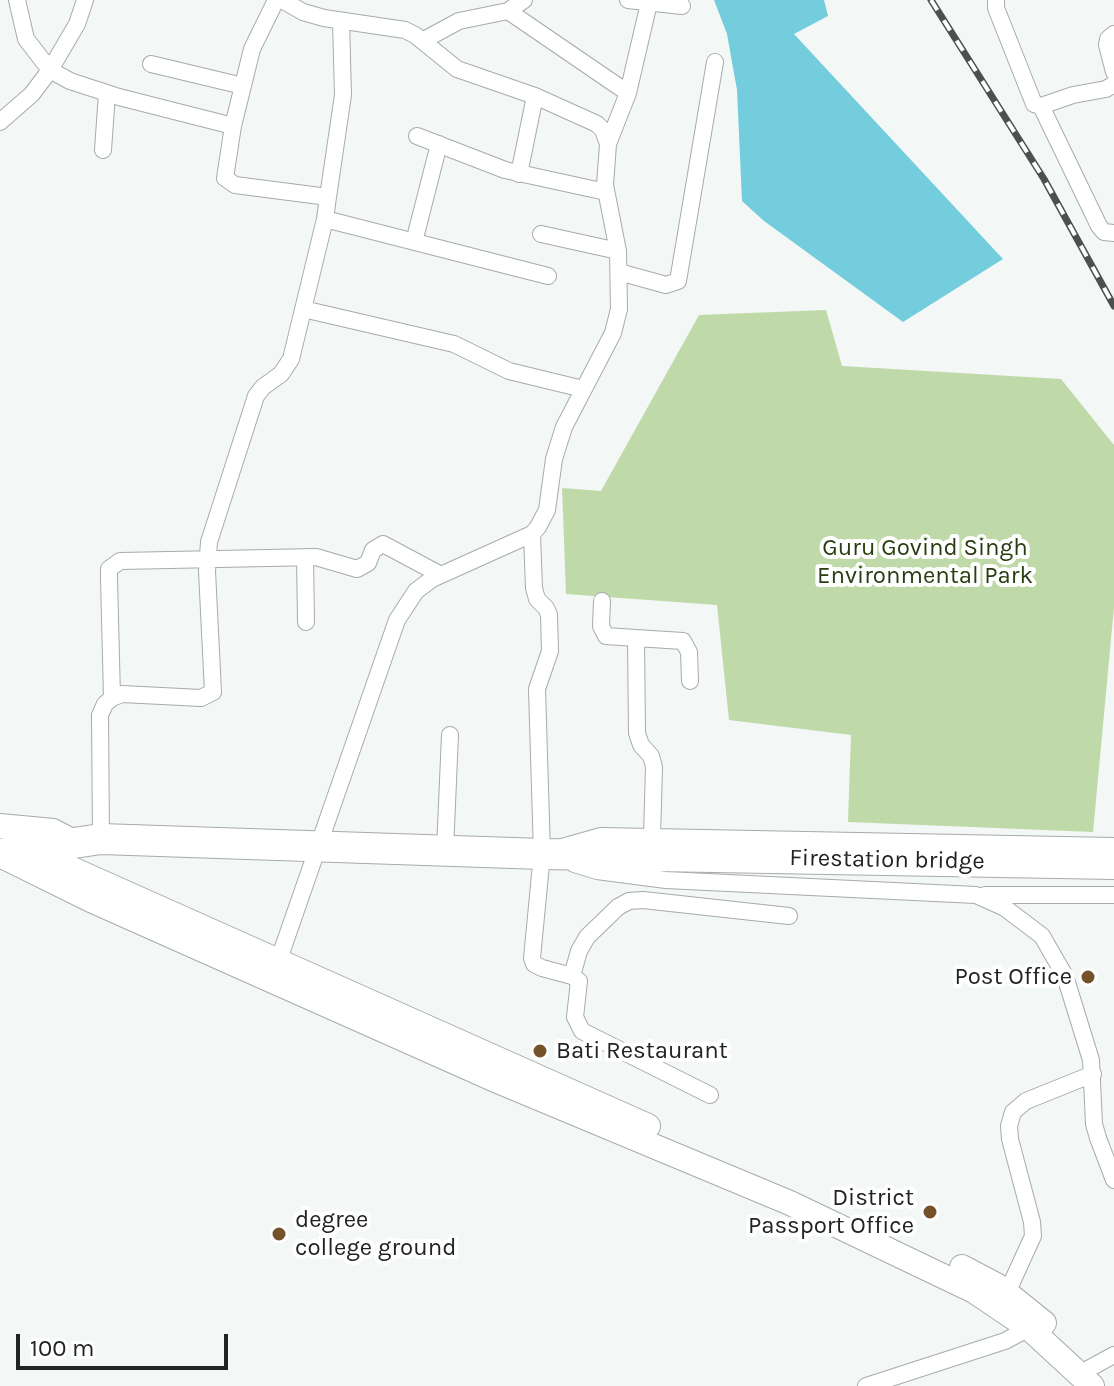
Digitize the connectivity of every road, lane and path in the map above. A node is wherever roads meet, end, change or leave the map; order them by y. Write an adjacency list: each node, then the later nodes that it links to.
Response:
1 (17, 0): 16 (street)
2 (86, 0): 16 (street)
3 (276, 0): 19 (street)
4 (282, 0): 11 (street)
5 (524, 0): 10 (street)
6 (628, 0): 8 (street)
7 (996, 0): 23 (street)
8 (649, 3): 9 (street); 21 (street)
9 (682, 6)
10 (508, 11): 13 (street); 21 (street)
11 (341, 21): 13 (street); 32 (street)
12 (1114, 34): 17 (street)
13 (422, 41): 22 (street)
14 (715, 62): 38 (street)
15 (151, 64): 19 (street)
16 (50, 70): 20 (street); 24 (street)
17 (1114, 72)
18 (1114, 84): 23 (street)
19 (243, 86): 25 (street)
20 (107, 93): 25 (street); 29 (street)
21 (628, 93): 28 (street)
22 (535, 96): 28 (street); 30 (street)
23 (1041, 106): 34 (street)
24 (0, 122)
25 (233, 126): 32 (street)
26 (417, 136): 27 (street)
27 (439, 144): 30 (street); 36 (street)
28 (608, 144): 31 (street)
29 (103, 150)
30 (519, 174): 31 (street)
31 (606, 192): 37 (street)
32 (328, 197): 33 (street)
33 (325, 219): 36 (street); 40 (street)
34 (1114, 233)
35 (541, 234): 37 (street)
36 (414, 242): 39 (street)
37 (618, 251): 38 (street)
38 (619, 272): 41 (street)
39 (548, 276)
40 (303, 309): 41 (street); 44 (street)
41 (583, 389): 42 (street)
42 (532, 534): 45 (street); 59 (street)
43 (305, 557): 44 (street); 45 (street); 47 (street)
44 (207, 558): 50 (street); 50 (street)
45 (441, 575): 56 (street)
46 (602, 601): 48 (street)
47 (306, 622)
48 (636, 638): 49 (street); 54 (street)
49 (690, 681)
50 (112, 698): 53 (street)
51 (450, 735): 57 (street)
52 (0, 826): 53 (street)
53 (86, 840): 56 (highway, Firestation bridge); 58 (highway, Firestation bridge)
54 (656, 846): 55 (street); 59 (highway, Firestation bridge); 60 (highway, Firestation bridge)
55 (1114, 846)
56 (319, 847): 57 (highway, Firestation bridge); 64 (street)
57 (445, 850): 59 (highway, Firestation bridge)
58 (8, 852): 64 (street); 70 (street)
59 (542, 854): 61 (street); 65 (street)
60 (1114, 864)
61 (976, 895): 62 (street); 66 (street)
62 (1114, 895)
63 (789, 916): 65 (street)
64 (278, 962): 69 (street)
65 (572, 976): 67 (street)
66 (1093, 1074): 68 (street); 69 (street)
67 (710, 1095)
68 (1114, 1180)
69 (1007, 1293): 72 (street)
70 (1029, 1328): 72 (street); 73 (street)
71 (1114, 1355): 72 (street)
72 (1088, 1376): 74 (street)
73 (866, 1386)
74 (1112, 1386)

